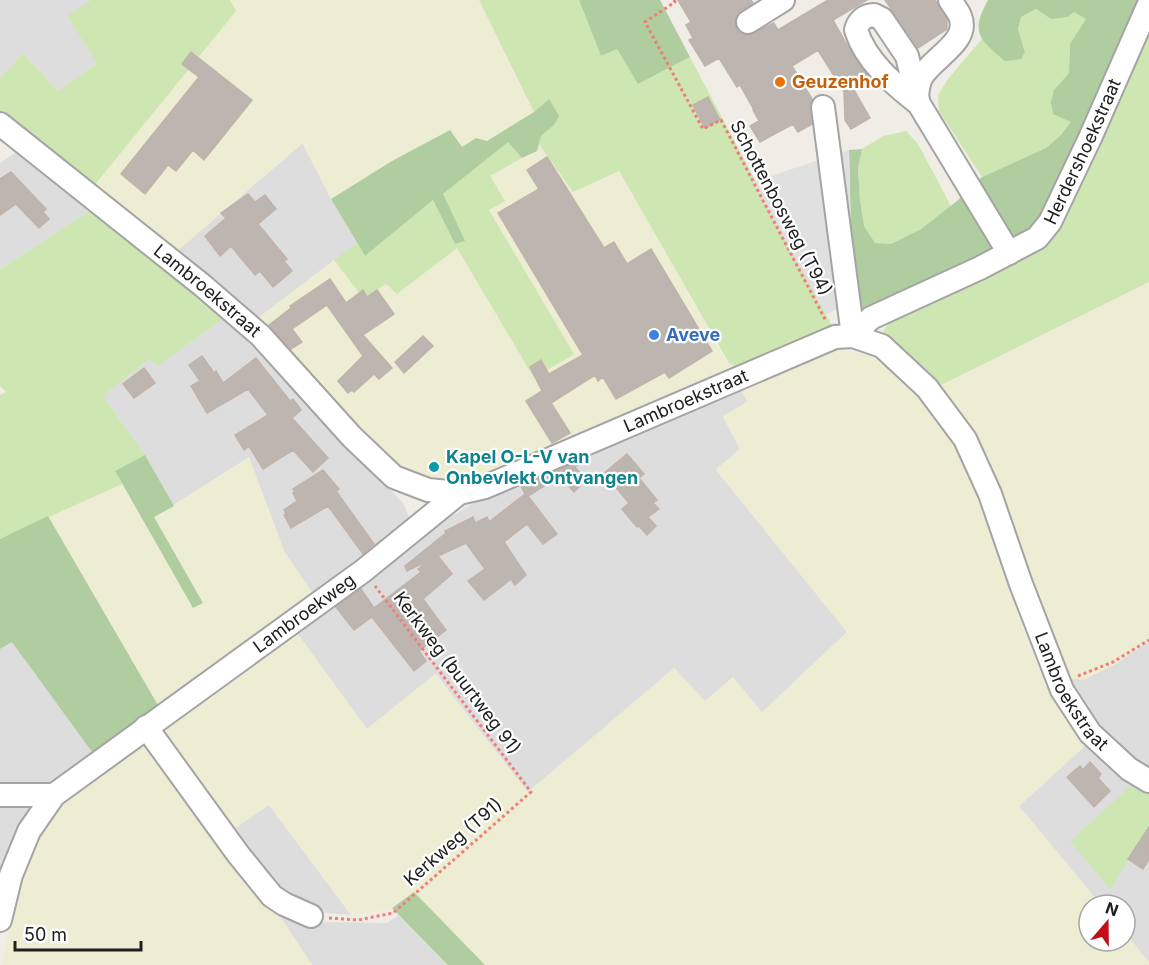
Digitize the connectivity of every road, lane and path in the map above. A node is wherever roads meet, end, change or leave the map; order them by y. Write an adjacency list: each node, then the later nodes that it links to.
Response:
1 (674, 0): 9 (path, Schottenbosweg (T94))
2 (783, 0): 5 (street)
3 (950, 0): 8 (street)
4 (1149, 4): 8 (street, Herdershoekstraat)
5 (748, 22)
6 (824, 107): 9 (street)
7 (0, 124): 10 (street, Lambroekstraat)
8 (1009, 253): 9 (street, Herdershoekstraat)
9 (844, 336): 10 (street, Lambroekstraat); 13 (street, Lambroekstraat)
10 (459, 493): 11 (street, Lambroekweg)
11 (363, 571): 14 (street, Lambroekweg); 16 (path, Kerkweg (buurtweg 91))
12 (1149, 640): 13 (path)
13 (1059, 683): 15 (street, Lambroekstraat)
14 (146, 727): 18 (street, Lambroekweg); 19 (street)
15 (1149, 781)
16 (531, 792): 19 (path, Kerkweg (T91))
17 (0, 795): 18 (street)
18 (54, 795): 20 (street, Lambroekweg)
19 (310, 916)
20 (0, 921)

